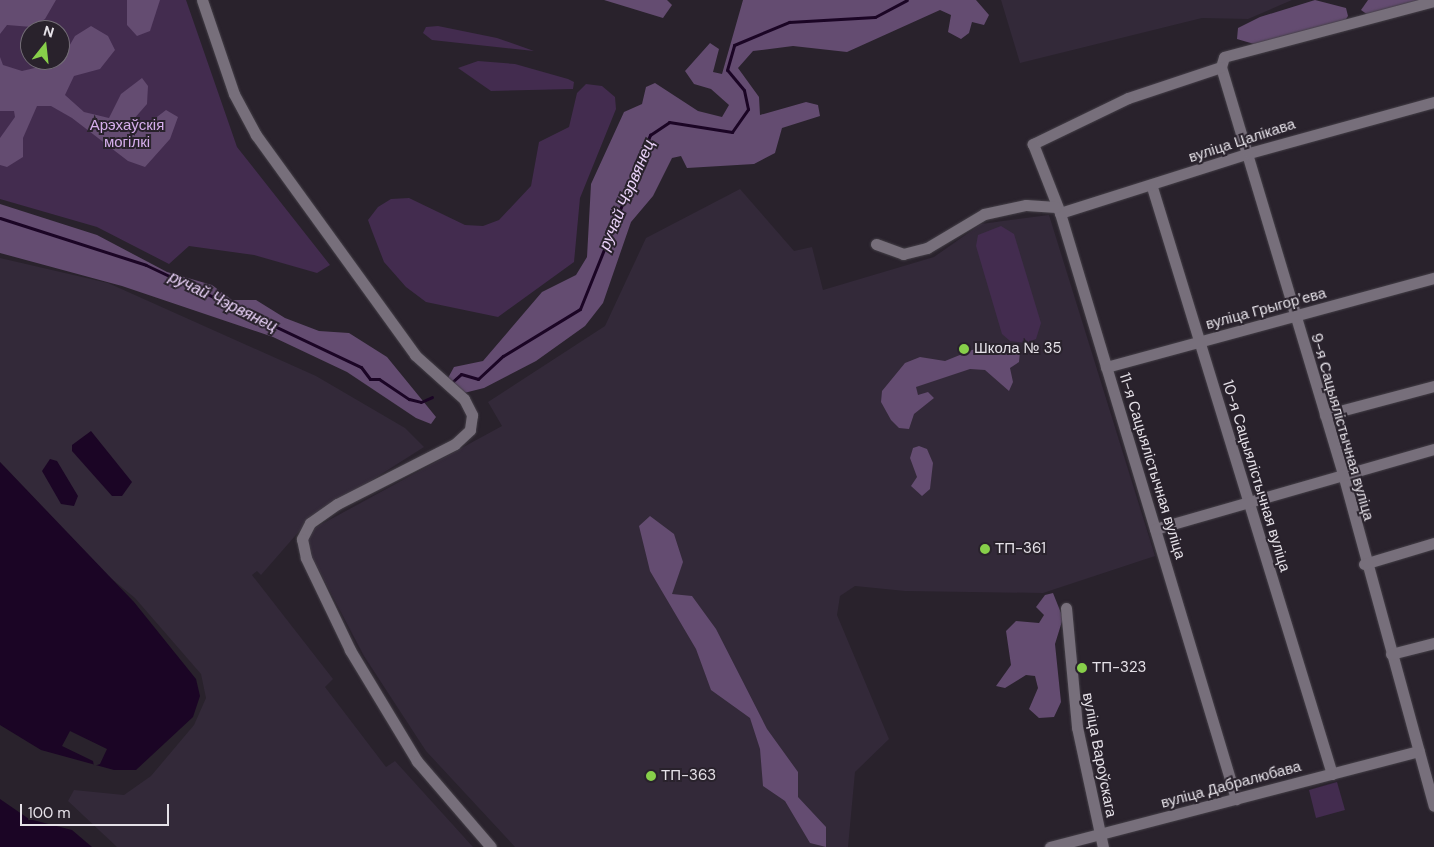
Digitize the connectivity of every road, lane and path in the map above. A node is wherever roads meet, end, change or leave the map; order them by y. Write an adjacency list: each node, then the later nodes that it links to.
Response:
1 (202, 0): 29 (street)
2 (1434, 1): 3 (street)
3 (1223, 62): 5 (street, 9-я Сацыялістычная вуліца); 7 (street, 11-я Сацыялістычная вуліца)
4 (1434, 102): 5 (street, вуліца Цалікава)
5 (1249, 153): 6 (street, вуліца Цалікава); 10 (street, 9-я Сацыялістычная вуліца)
6 (1152, 187): 7 (street, вуліца Цалікава); 11 (street, 10-я Сацыялістычная вуліца)
7 (1058, 210): 8 (street, вуліца Цалікава); 12 (street, 11-я Сацыялістычная вуліца)
8 (876, 244)
9 (1434, 278): 10 (street, вуліца Грыгорʼева)
10 (1295, 317): 11 (street, вуліца Грыгорʼева); 14 (street, 9-я Сацыялістычная вуліца)
11 (1199, 342): 12 (street, вуліца Грыгорʼева); 17 (street, 10-я Сацыялістычная вуліца)
12 (1106, 367): 18 (street, 11-я Сацыялістычная вуліца)
13 (1434, 386): 14 (street)
14 (1325, 415): 16 (street, 9-я Сацыялістычная вуліца)
15 (1434, 449): 16 (street)
16 (1343, 474): 17 (street); 20 (street, 9-я Сацыялістычная вуліца)
17 (1249, 505): 18 (street); 25 (street, 10-я Сацыялістычная вуліца)
18 (1156, 529): 26 (street, 11-я Сацыялістычная вуліца)
19 (1434, 543): 20 (street)
20 (1364, 564): 23 (street, 9-я Сацыялістычная вуліца)
21 (1066, 608): 28 (street, вуліца Вароўскага)
22 (1434, 643): 23 (street)
23 (1391, 654): 24 (street, 9-я Сацыялістычная вуліца)
24 (1419, 751): 25 (street, вуліца Дабралюбава); 27 (street, 9-я Сацыялістычная вуліца)
25 (1332, 774): 26 (street, вуліца Дабралюбава)
26 (1236, 799): 28 (street, вуліца Дабралюбава)
27 (1434, 806)
28 (1100, 835): 30 (street, вуліца Дабралюбава); 31 (street, вуліца Вароўскага)
29 (491, 847)
30 (1050, 847)
31 (1103, 847)

